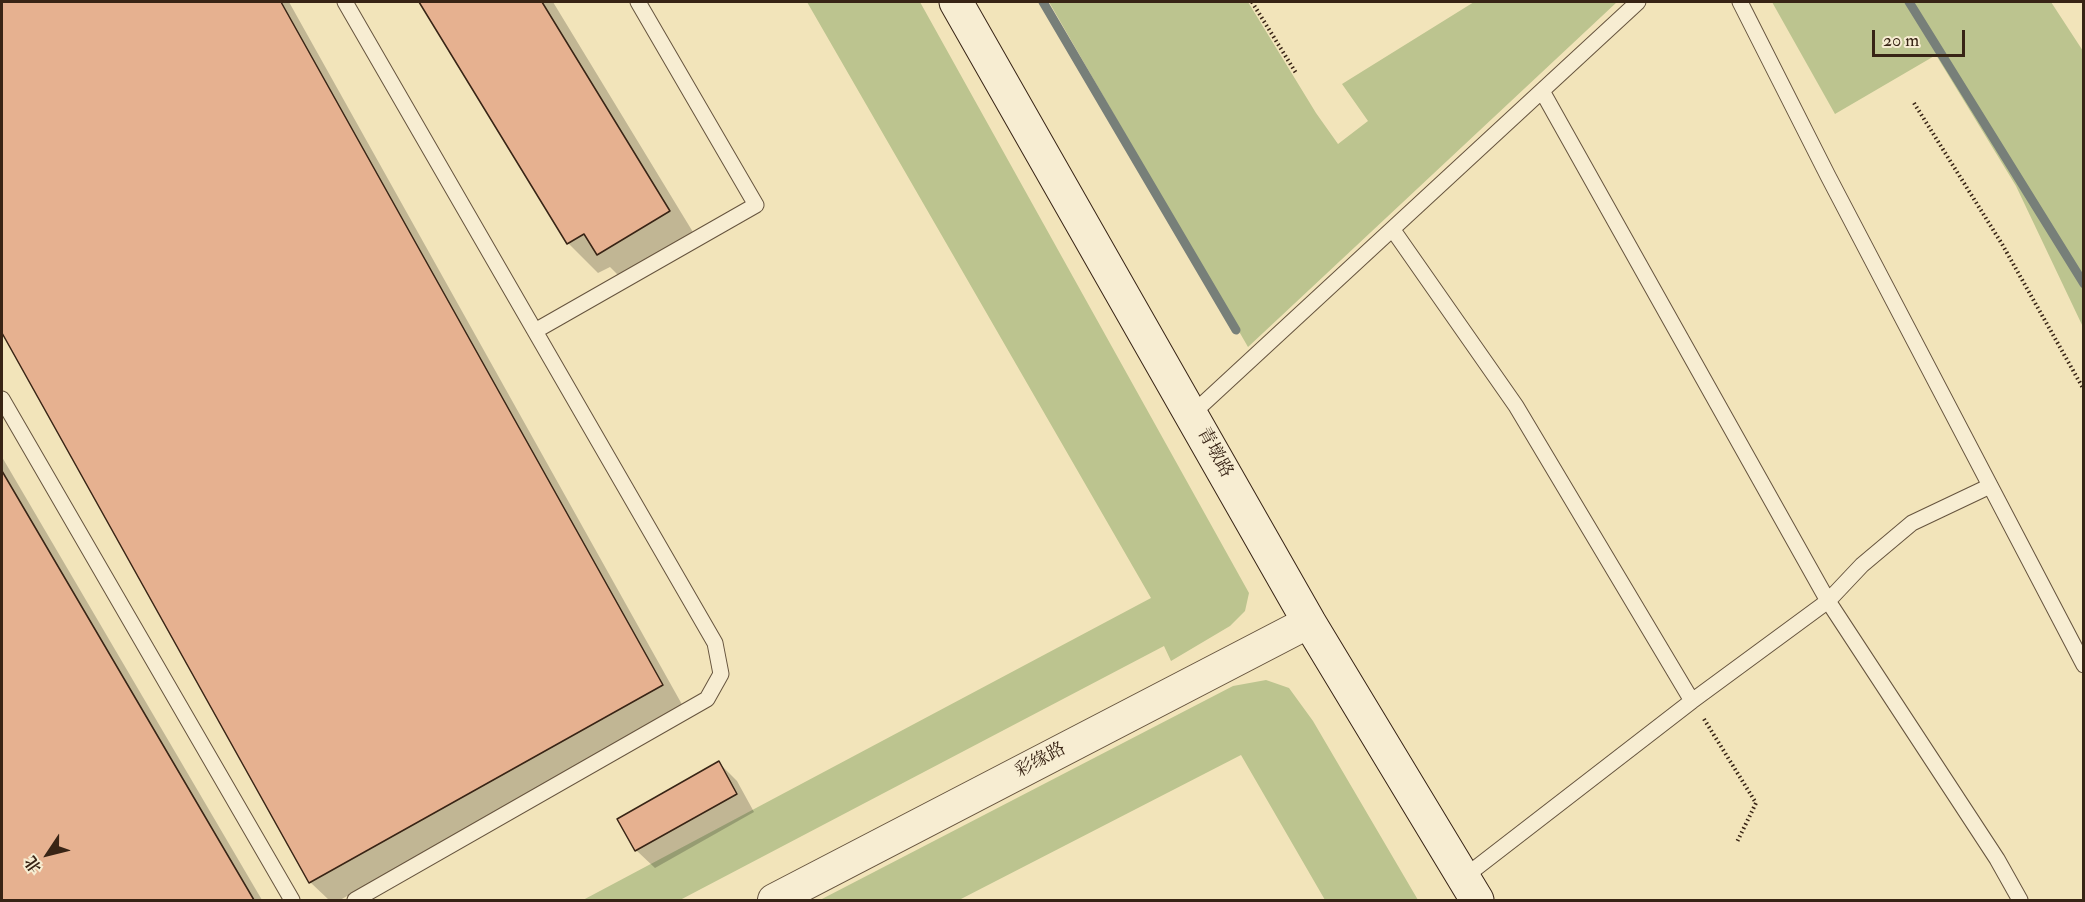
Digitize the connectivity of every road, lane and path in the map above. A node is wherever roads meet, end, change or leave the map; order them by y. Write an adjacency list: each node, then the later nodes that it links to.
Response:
1 (345, 2): 11 (lane)
2 (638, 2): 11 (lane)
3 (956, 2): 14 (main road, 青墩路)
4 (1252, 2): 7 (path)
5 (1638, 2): 8 (lane)
6 (1740, 2): 15 (lane)
7 (1296, 73)
8 (1542, 91): 10 (lane); 16 (lane)
9 (1914, 103): 12 (path)
10 (1393, 230): 14 (lane); 19 (lane)
11 (535, 331): 23 (lane)
12 (2084, 390)
13 (2, 399): 22 (lane)
14 (1192, 414): 17 (main road, 青墩路)
15 (1990, 486): 16 (lane); 18 (lane)
16 (1828, 601): 19 (lane); 25 (lane)
17 (1309, 622): 21 (main road, 青墩路); 24 (street, 彩缘路)
18 (2084, 665)
19 (1692, 701): 20 (path); 21 (lane)
20 (1737, 842)
21 (1470, 889)
22 (292, 900)
23 (355, 900)
24 (774, 900)
25 (2020, 900)

